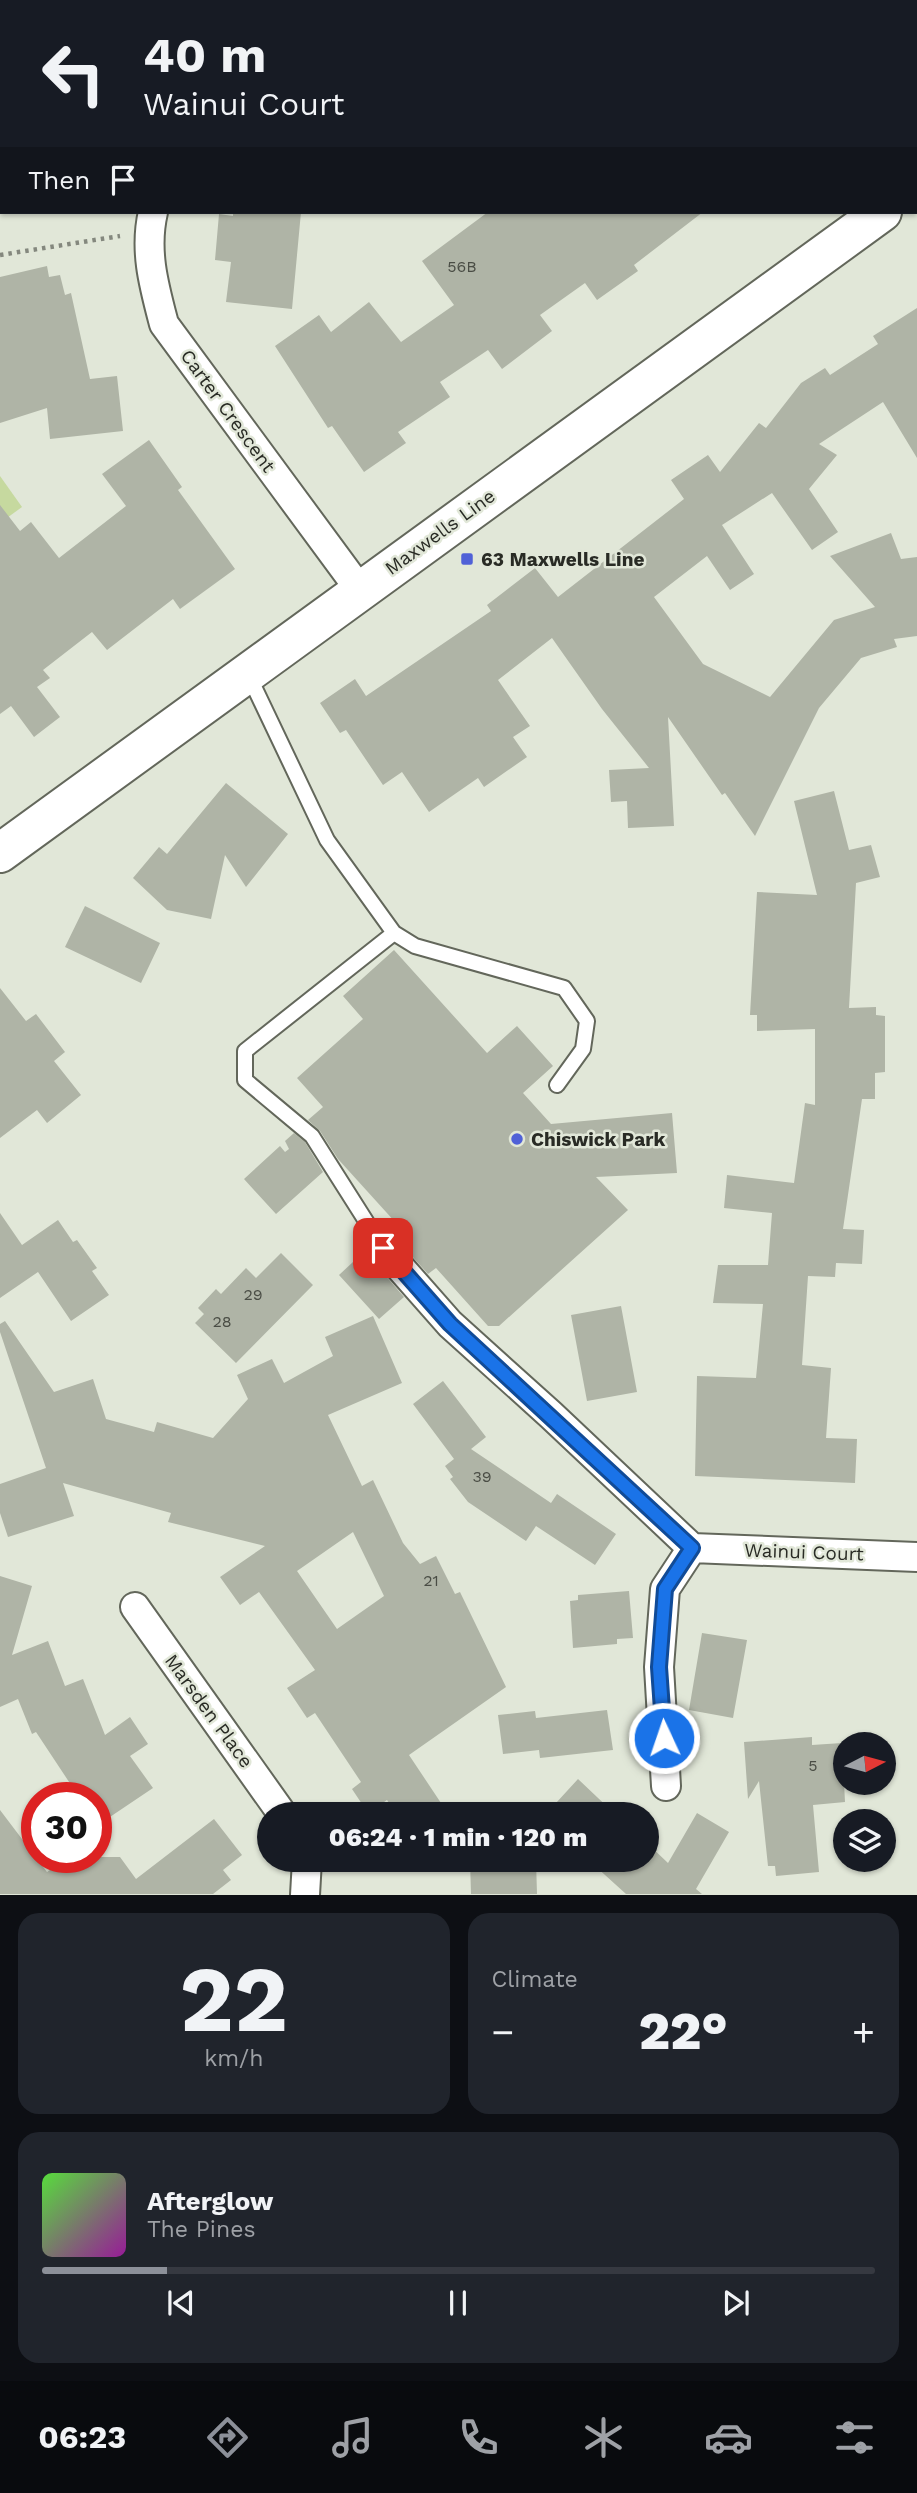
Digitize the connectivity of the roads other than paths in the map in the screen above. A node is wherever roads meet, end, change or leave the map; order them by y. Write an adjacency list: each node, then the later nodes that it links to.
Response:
1 (879, 214): 3 (main road, Maxwells Line)
2 (151, 222): 3 (street, Carter Crescent)
3 (360, 590): 4 (main road, Maxwells Line)
4 (247, 671): 5 (main road, Maxwells Line); 6 (lane)
5 (0, 853)
6 (394, 933): 7 (lane); 8 (lane)
7 (557, 1085)
8 (383, 1248): 9 (street)
9 (692, 1548): 10 (street, Wainui Court); 12 (street)
10 (917, 1557)
11 (135, 1608): 13 (street, Marsden Place)
12 (666, 1786)
13 (274, 1802)
14 (306, 1872): 15 (street)
15 (305, 1895)

